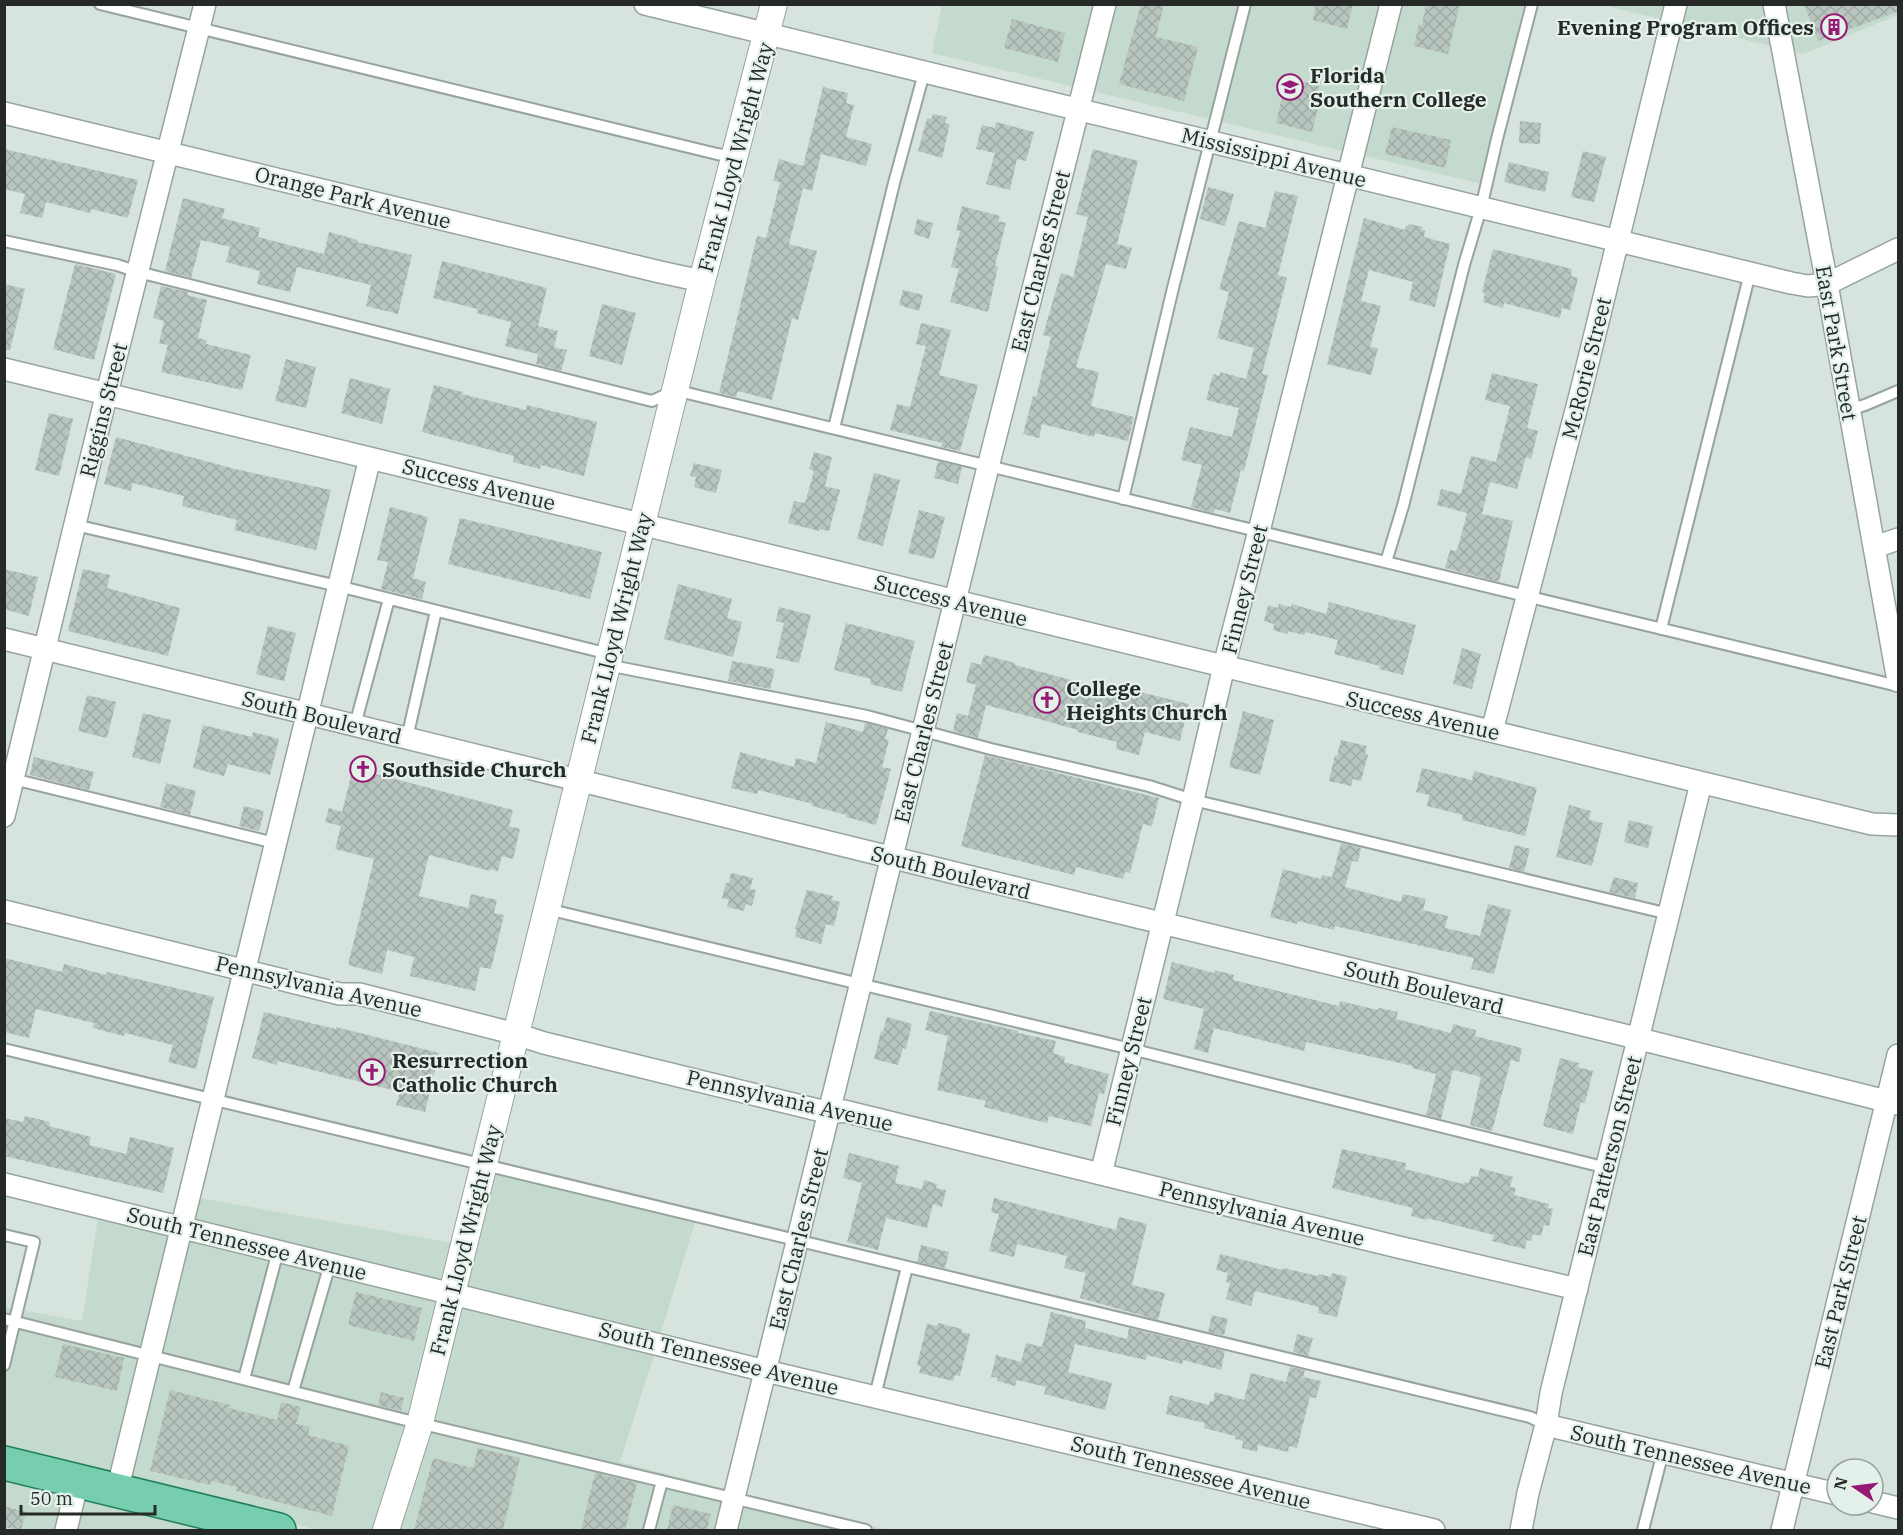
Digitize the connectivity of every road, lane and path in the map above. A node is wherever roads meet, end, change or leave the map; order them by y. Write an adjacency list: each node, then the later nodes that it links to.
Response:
1 (100, 4): 11 (lane)
2 (205, 4): 11 (street, Riggins Street)
3 (645, 4): 12 (street, Mississippi Avenue)
4 (774, 4): 12 (street, Frank Lloyd Wright Way)
5 (1105, 4): 14 (street, East Charles Street)
6 (1245, 4): 16 (lane)
7 (1391, 4): 19 (street, Finney Street)
8 (1532, 4): 20 (lane)
9 (1676, 4): 22 (street, McRorie Street)
10 (1774, 4): 27 (street, East Park Street)
11 (199, 28): 17 (street, Riggins Street); 18 (lane)
12 (767, 34): 13 (street, Mississippi Avenue); 18 (street, Frank Lloyd Wright Way)
13 (924, 73): 14 (street, Mississippi Avenue); 33 (lane)
14 (1078, 110): 16 (street, Mississippi Avenue); 35 (street, East Charles Street)
15 (4, 113): 17 (street, Orange Park Avenue)
16 (1211, 142): 19 (street, Mississippi Avenue); 36 (lane)
17 (168, 151): 24 (street, Riggins Street); 26 (street, Orange Park Avenue)
18 (735, 157): 26 (street, Frank Lloyd Wright Way)
19 (1348, 176): 20 (street, Mississippi Avenue); 39 (street, Finney Street)
20 (1481, 208): 22 (street, Mississippi Avenue); 42 (lane)
21 (4, 241): 24 (lane)
22 (1618, 242): 25 (street, Mississippi Avenue); 44 (street, McRorie Street)
23 (1899, 249): 27 (street, Mississippi Avenue)
24 (138, 272): 29 (lane); 31 (street, Riggins Street)
25 (1750, 273): 27 (street, Mississippi Avenue); 48 (lane)
26 (702, 281): 29 (street, Frank Lloyd Wright Way)
27 (1827, 284): 32 (street, East Park Street)
28 (4, 369): 31 (street, Success Avenue)
29 (676, 390): 33 (lane); 37 (street, Frank Lloyd Wright Way)
30 (1899, 391): 32 (lane)
31 (107, 394): 34 (street, Success Avenue); 38 (street, Riggins Street)
32 (1849, 410): 41 (street, East Park Street)
33 (834, 428): 35 (lane)
34 (370, 458): 37 (street, Success Avenue); 43 (street)
35 (988, 466): 36 (lane); 46 (street, East Charles Street)
36 (1123, 499): 39 (lane)
37 (642, 524): 46 (street, Success Avenue); 51 (street, Frank Lloyd Wright Way)
38 (75, 525): 43 (lane); 50 (street, Riggins Street)
39 (1259, 531): 42 (lane); 52 (street, Finney Street)
40 (1899, 539): 41 (street)
41 (1875, 547): 53 (street, East Park Street)
42 (1386, 562): 44 (lane)
43 (338, 586): 45 (lane); 54 (street)
44 (1527, 597): 48 (lane); 57 (street, McRorie Street)
45 (389, 598): 47 (lane); 55 (lane)
46 (955, 601): 52 (street, Success Avenue); 56 (street, East Charles Street)
47 (436, 611): 51 (lane); 58 (lane)
48 (1661, 629): 53 (lane)
49 (4, 639): 50 (street, South Boulevard)
50 (45, 649): 54 (street, South Boulevard); 59 (street, Riggins Street)
51 (608, 660): 56 (lane); 60 (street, Frank Lloyd Wright Way)
52 (1224, 666): 57 (street, Success Avenue); 62 (street, Finney Street)
53 (1899, 683)
54 (308, 713): 55 (street, South Boulevard); 65 (street)
55 (355, 725): 58 (street, South Boulevard)
56 (922, 730): 62 (lane); 66 (street, East Charles Street)
57 (1492, 731): 61 (street, Success Avenue)
58 (406, 738): 60 (street, South Boulevard)
59 (14, 779): 63 (street, Riggins Street); 65 (lane)
60 (579, 781): 66 (street, South Boulevard); 67 (street, Frank Lloyd Wright Way)
61 (1701, 783): 64 (street, Success Avenue); 69 (street, East Patterson Street)
62 (1193, 800): 69 (lane); 70 (street, Finney Street)
63 (4, 816)
64 (1899, 825)
65 (275, 843): 71 (street)
66 (893, 858): 70 (street, South Boulevard); 72 (street, East Charles Street)
67 (547, 909): 72 (lane); 73 (street, Frank Lloyd Wright Way)
68 (4, 911): 71 (street, Pennsylvania Avenue)
69 (1669, 914): 74 (street, East Patterson Street)
70 (1162, 923): 74 (street, South Boulevard); 76 (street, Finney Street)
71 (243, 970): 73 (street, Pennsylvania Avenue); 78 (street)
72 (861, 985): 76 (lane); 80 (street, East Charles Street)
73 (516, 1034): 80 (street, Pennsylvania Avenue); 81 (street, Frank Lloyd Wright Way)
74 (1638, 1039): 79 (street, South Boulevard); 82 (street, East Patterson Street)
75 (4, 1049): 78 (lane)
76 (1131, 1049): 82 (lane); 83 (street, Finney Street)
77 (1899, 1055): 79 (street, East Park Street)
78 (212, 1100): 81 (lane); 85 (street)
79 (1892, 1102): 106 (street, East Park Street)
80 (830, 1113): 83 (street, Pennsylvania Avenue); 87 (street, East Charles Street)
81 (483, 1165): 87 (lane); 92 (street, Frank Lloyd Wright Way)
82 (1607, 1168): 91 (street, East Patterson Street)
83 (1101, 1174): 91 (street, Pennsylvania Avenue)
84 (4, 1184): 85 (street, South Tennessee Avenue)
85 (181, 1228): 88 (street, South Tennessee Avenue); 94 (street)
86 (4, 1235): 93 (lane)
87 (797, 1240): 90 (lane); 96 (street, East Charles Street)
88 (278, 1251): 89 (street, South Tennessee Avenue); 97 (lane)
89 (330, 1264): 92 (street, South Tennessee Avenue); 98 (lane)
90 (907, 1267): 99 (lane); 101 (lane)
91 (1576, 1289): 101 (street, East Patterson Street)
92 (451, 1293): 96 (street, South Tennessee Avenue); 100 (street, Frank Lloyd Wright Way)
93 (10, 1320): 94 (lane); 95 (lane)
94 (149, 1355): 97 (lane); 107 (street)
95 (4, 1365)
96 (766, 1371): 99 (street, South Tennessee Avenue); 109 (street, East Charles Street)
97 (244, 1379): 98 (lane)
98 (293, 1391): 100 (lane)
99 (875, 1396): 116 (street, South Tennessee Avenue)
100 (420, 1422): 105 (lane); 112 (street, Frank Lloyd Wright Way)
101 (1546, 1425): 102 (street, South Tennessee Avenue); 117 (street, East Patterson Street)
102 (1663, 1452): 106 (street, South Tennessee Avenue); 118 (lane)
103 (4, 1463): 104 (main road)
104 (78, 1481): 107 (main road); 110 (street)
105 (662, 1481): 109 (lane); 113 (lane)
106 (1794, 1484): 108 (street, South Tennessee Avenue); 119 (street, East Park Street)
107 (117, 1491): 111 (main road)
108 (1825, 1491)
109 (734, 1498): 114 (street, East Charles Street); 115 (lane)
110 (66, 1530)
111 (279, 1530)
112 (386, 1530)
113 (649, 1530)
114 (726, 1530)
115 (866, 1530)
116 (1434, 1530)
117 (1521, 1530)
118 (1643, 1530)
119 (1782, 1530)

